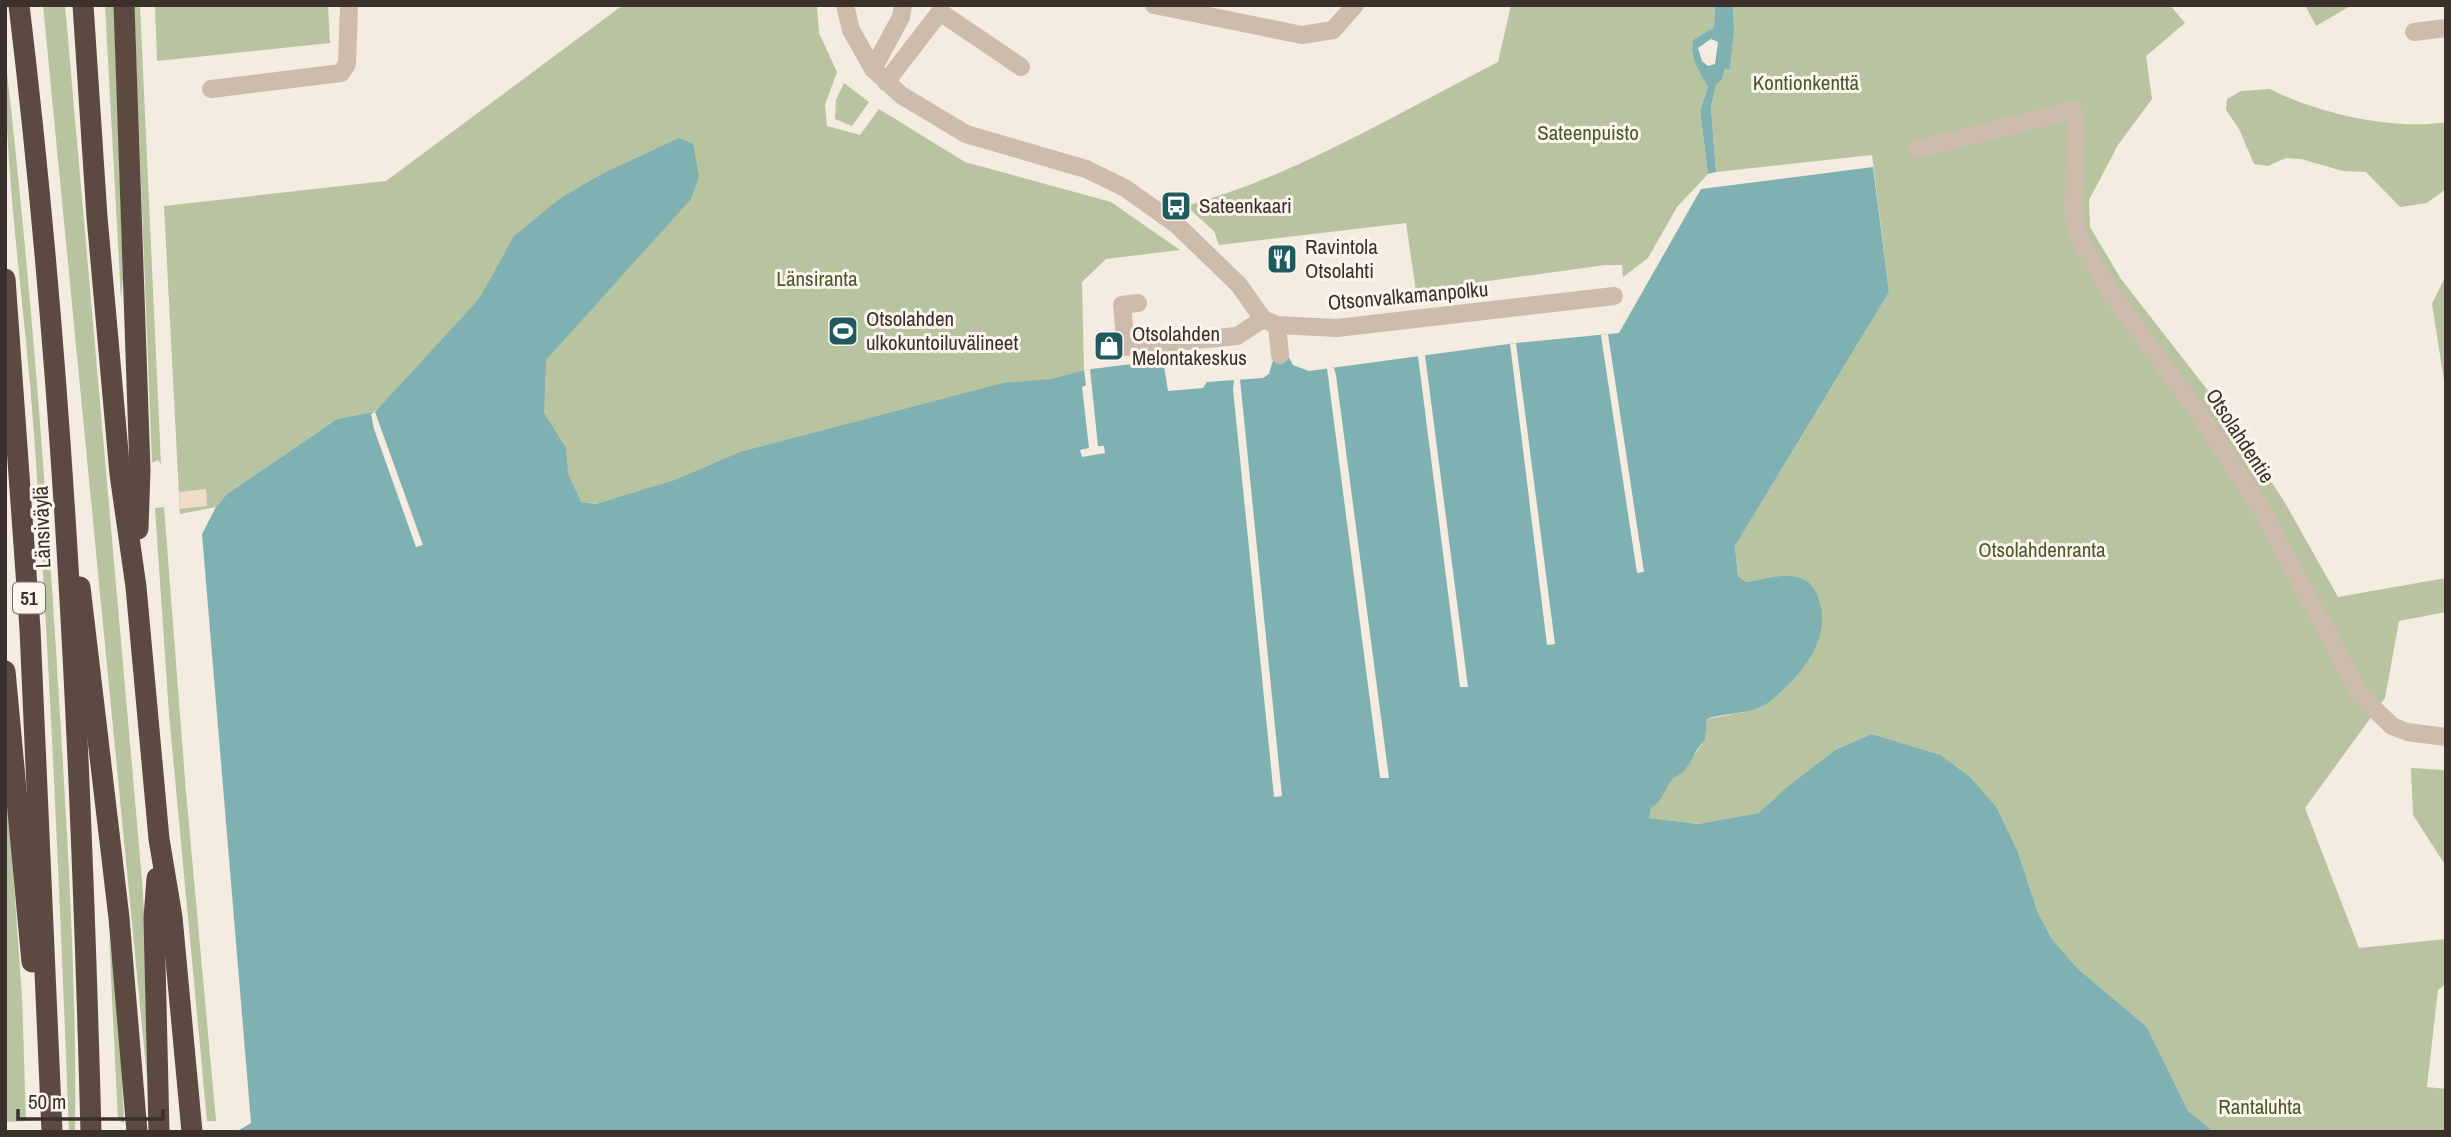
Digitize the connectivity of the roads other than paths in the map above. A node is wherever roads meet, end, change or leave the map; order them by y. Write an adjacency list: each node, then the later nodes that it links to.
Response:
1 (19, 5): 21 (highway, Länsiväylä / 51)
2 (83, 5): 22 (highway)
3 (124, 5): 22 (highway)
4 (349, 5): 14 (street)
5 (845, 5): 12 (street)
6 (903, 5): 12 (street)
7 (1154, 5): 8 (street)
8 (1355, 5)
9 (2446, 28): 10 (street)
10 (2414, 32)
11 (1021, 67): 13 (street)
12 (873, 69): 13 (street)
13 (886, 82): 19 (street)
14 (211, 89)
15 (1917, 149): 24 (street, Otsolahdentie)
16 (5, 279): 30 (highway, Länsiväylä / 51)
17 (1614, 296): 19 (street, Otsonvalkamanpolku)
18 (1138, 303): 19 (street)
19 (1270, 322): 20 (street)
20 (1280, 355)
21 (65, 487): 26 (highway); 29 (highway, Länsiväylä / 51)
22 (136, 587): 25 (highway)
23 (5, 671): 30 (highway)
24 (2446, 737)
25 (159, 839): 27 (highway); 28 (highway)
26 (137, 1127)
27 (159, 1127)
28 (192, 1127)
29 (91, 1131)
30 (52, 1132)

